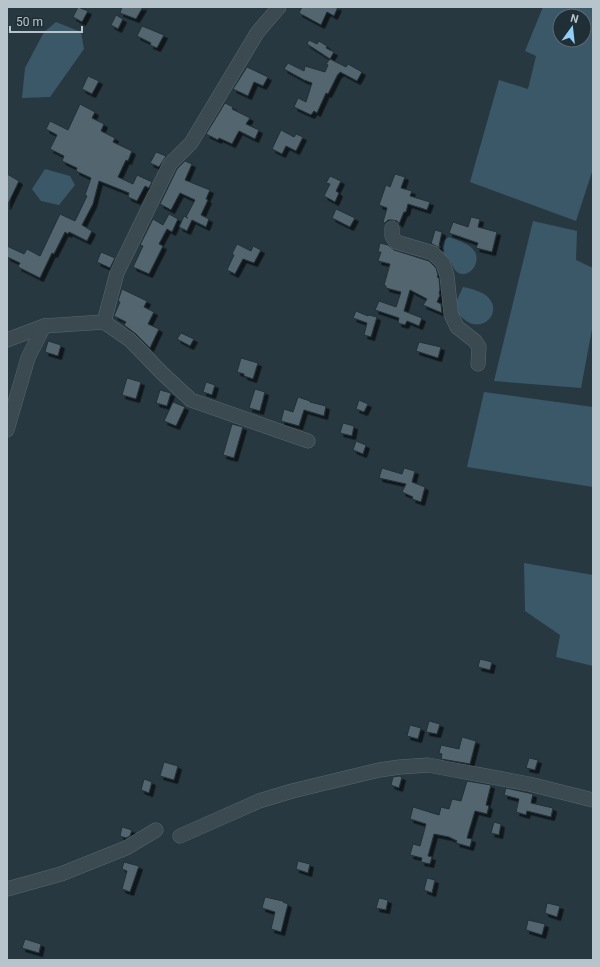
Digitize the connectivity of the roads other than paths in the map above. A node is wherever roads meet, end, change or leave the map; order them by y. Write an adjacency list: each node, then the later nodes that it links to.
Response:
1 (279, 7): 3 (street)
2 (392, 228): 6 (street)
3 (104, 322): 4 (street); 8 (street)
4 (44, 326): 5 (street); 7 (street)
5 (7, 340)
6 (478, 364)
7 (7, 430)
8 (308, 441)
9 (593, 800): 11 (street)
10 (156, 830): 12 (street)
11 (180, 836)
12 (7, 889)

